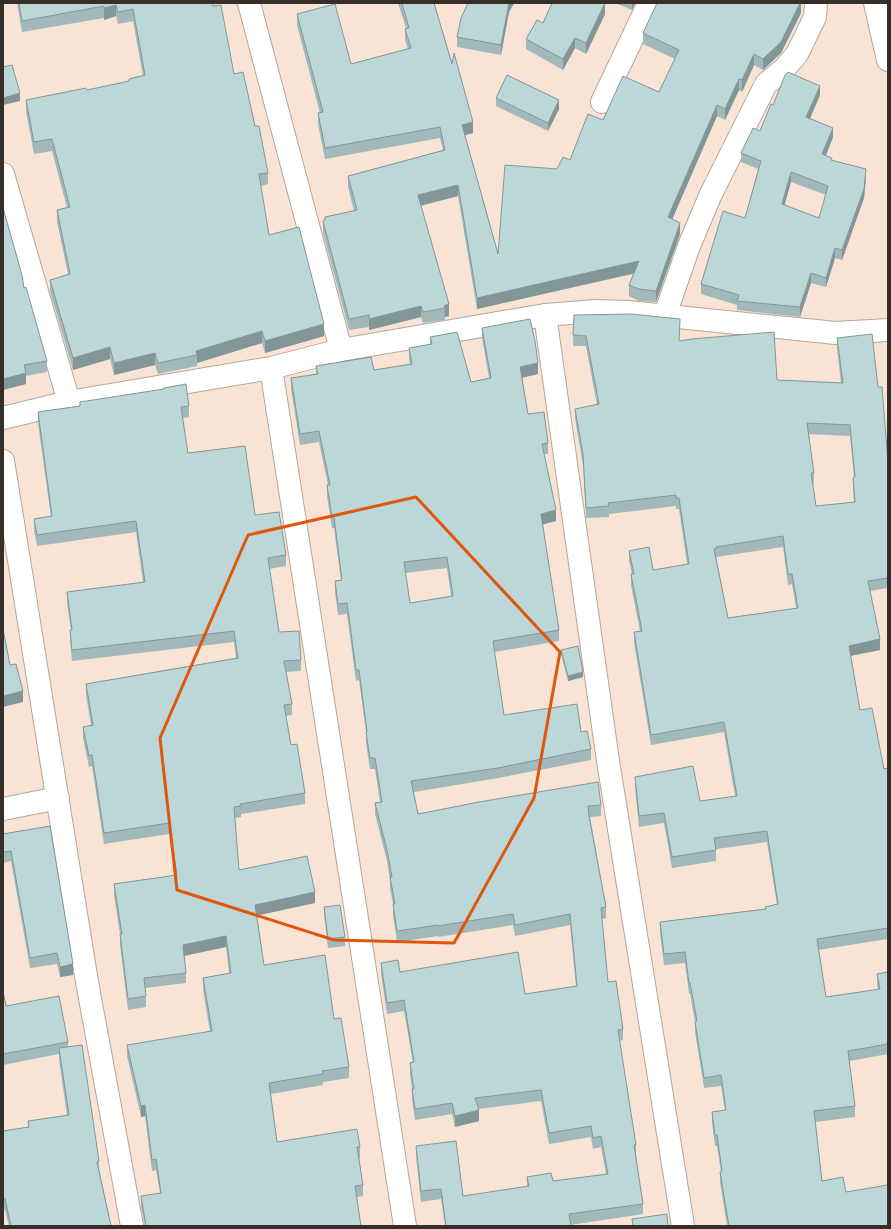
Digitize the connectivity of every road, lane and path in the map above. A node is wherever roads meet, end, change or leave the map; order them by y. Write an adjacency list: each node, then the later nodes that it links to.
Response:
1 (249, 3): 11 (street)
2 (649, 3): 6 (street)
3 (816, 3): 9 (street)
4 (875, 3): 5 (street)
5 (888, 60)
6 (602, 102)
7 (3, 174): 13 (street)
8 (545, 315): 9 (street); 11 (street); 20 (street)
9 (664, 315): 10 (street)
10 (888, 330)
11 (341, 350): 12 (street)
12 (271, 368): 13 (street); 19 (street)
13 (69, 402): 14 (street)
14 (3, 418)
15 (3, 461): 16 (street)
16 (58, 798): 17 (street); 18 (street)
17 (3, 809)
18 (132, 1226)
19 (405, 1226)
20 (683, 1226)

